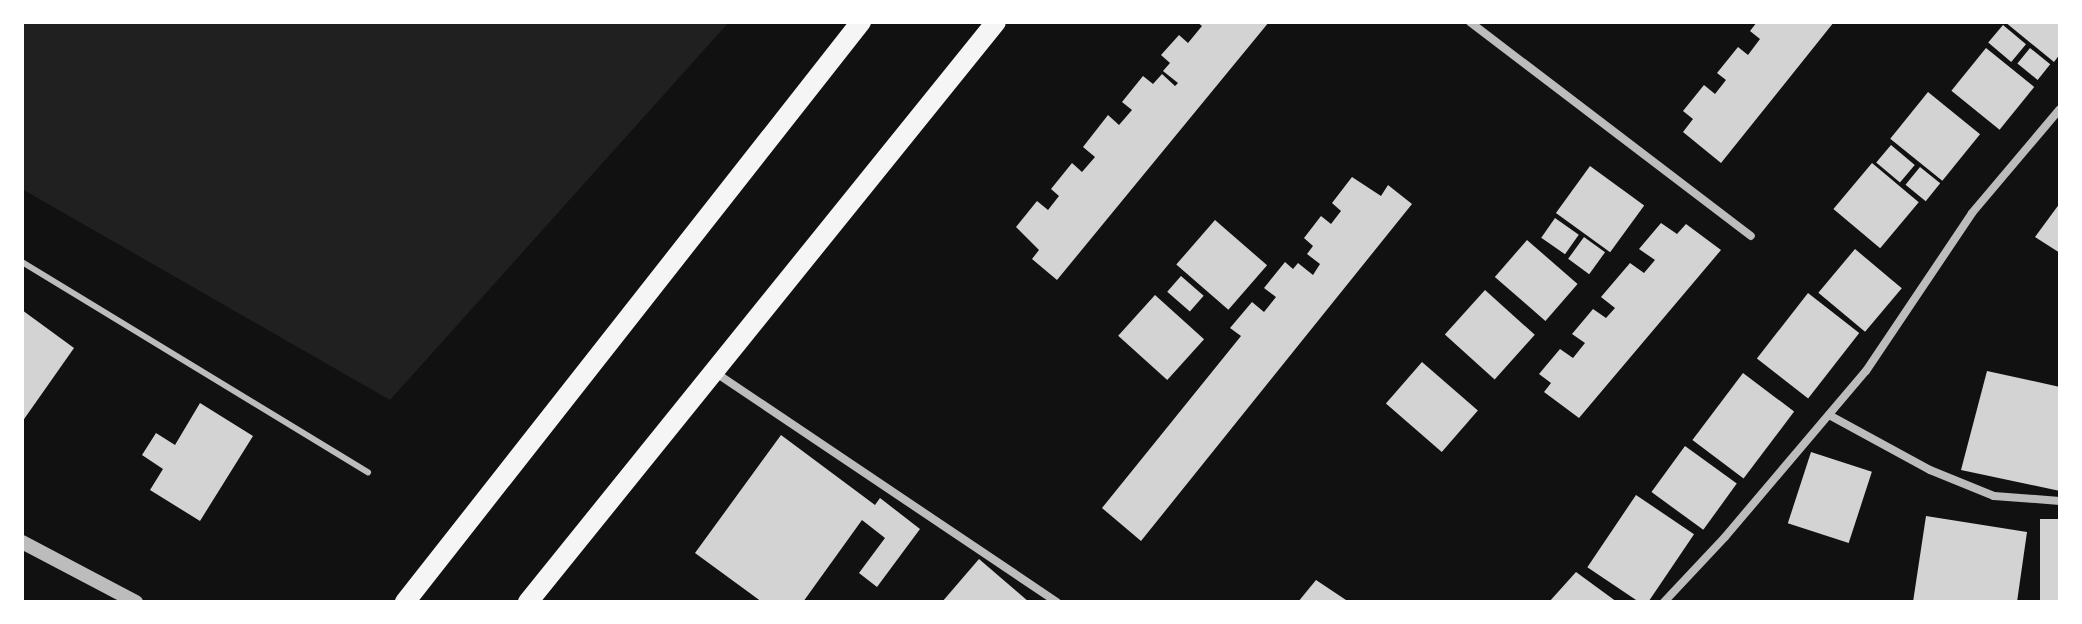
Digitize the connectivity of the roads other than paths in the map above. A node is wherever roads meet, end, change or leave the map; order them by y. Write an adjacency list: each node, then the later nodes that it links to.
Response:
1 (861, 22): 13 (main road)
2 (996, 22): 7 (main road)
3 (1470, 22): 5 (street)
4 (2060, 109): 8 (street)
5 (1751, 236)
6 (22, 262): 9 (lane)
7 (715, 373): 14 (main road); 15 (street)
8 (1829, 415): 10 (street); 16 (street)
9 (368, 472)
10 (2060, 501)
11 (22, 542): 12 (street)
12 (136, 602)
13 (405, 602)
14 (528, 602)
15 (1057, 602)
16 (1664, 602)

